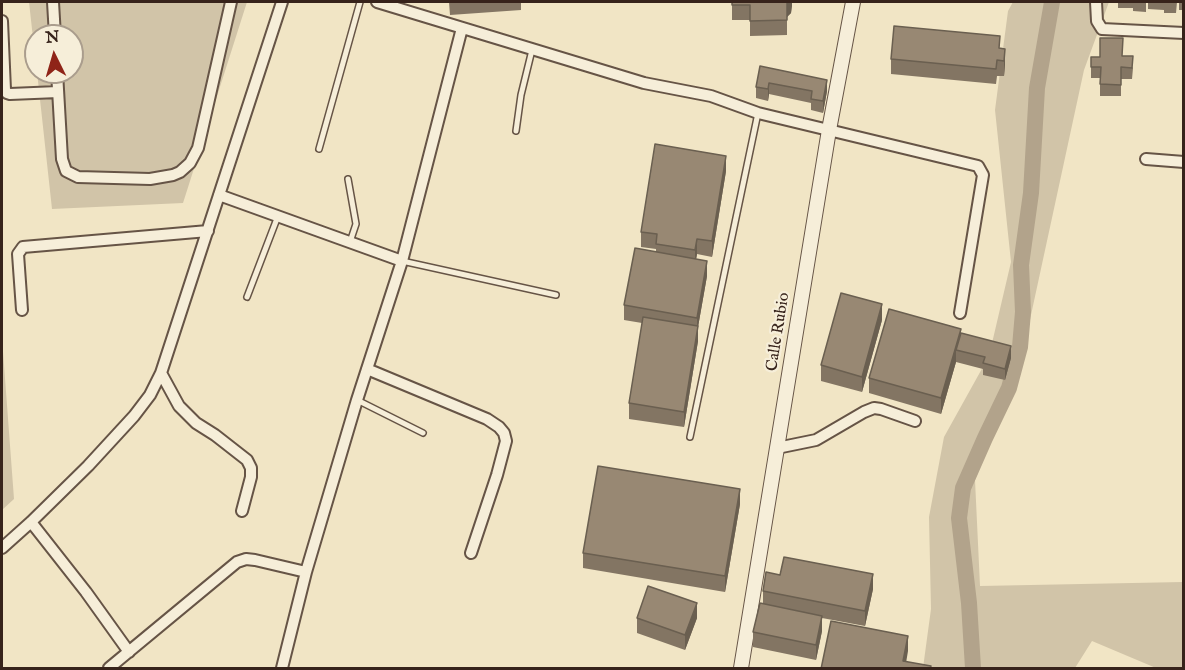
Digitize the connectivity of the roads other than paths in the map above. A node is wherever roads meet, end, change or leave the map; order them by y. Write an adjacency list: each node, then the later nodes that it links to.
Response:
1 (53, 2): 9 (street)
2 (231, 2): 14 (street)
3 (282, 2): 23 (street)
4 (360, 2): 19 (lane)
5 (377, 2): 10 (street)
6 (853, 2): 17 (street, Calle Rubio)
7 (1096, 2): 11 (street)
8 (2, 21): 15 (street)
9 (54, 24)
10 (462, 28): 12 (street); 27 (street)
11 (1184, 33)
12 (532, 50): 16 (street); 18 (lane)
13 (58, 84): 14 (street)
14 (58, 92): 15 (street)
15 (4, 93)
16 (758, 113): 17 (street); 37 (lane)
17 (829, 130): 31 (street); 38 (street, Calle Rubio)
18 (516, 131)
19 (319, 149)
20 (1146, 159): 21 (street)
21 (1184, 162)
22 (348, 179): 26 (lane)
23 (219, 195): 24 (street); 25 (street)
24 (278, 216): 26 (street); 29 (lane)
25 (208, 231): 30 (street); 33 (street)
26 (350, 242): 27 (street)
27 (402, 261): 28 (lane); 32 (street)
28 (556, 296)
29 (247, 297)
30 (21, 310)
31 (960, 313)
32 (367, 369): 34 (street); 42 (street)
33 (161, 374): 39 (street); 40 (street)
34 (357, 400): 36 (lane); 43 (street)
35 (915, 421): 38 (street)
36 (423, 433)
37 (690, 437)
38 (777, 448): 47 (street, Calle Rubio)
39 (243, 511)
40 (31, 522): 41 (street); 44 (street)
41 (2, 548)
42 (471, 553)
43 (306, 572): 44 (street); 46 (street)
44 (129, 652): 45 (street)
45 (109, 669)
46 (282, 669)
47 (741, 669)

